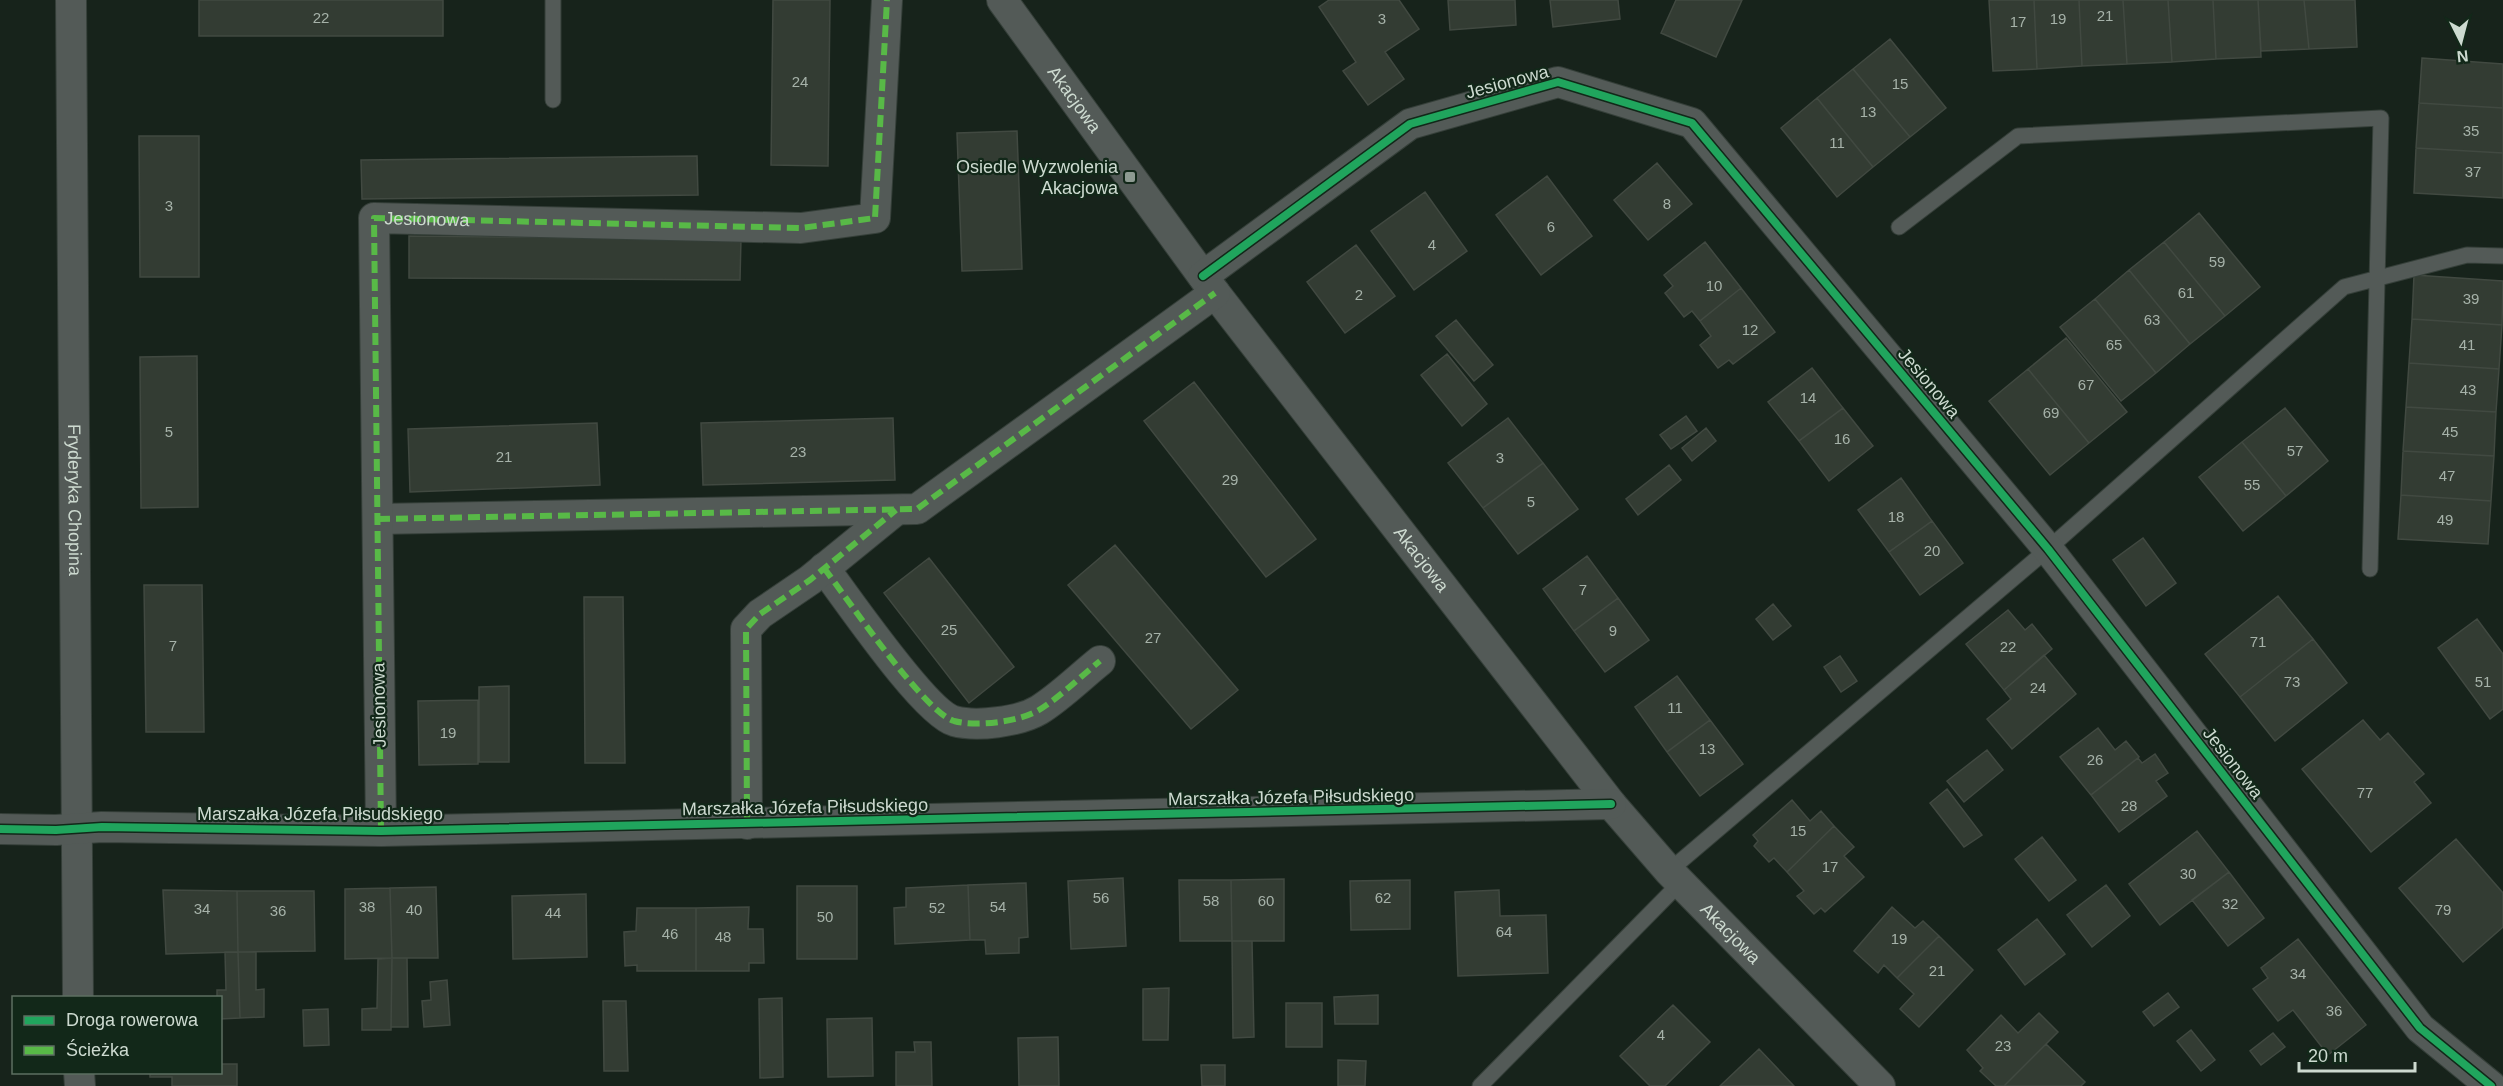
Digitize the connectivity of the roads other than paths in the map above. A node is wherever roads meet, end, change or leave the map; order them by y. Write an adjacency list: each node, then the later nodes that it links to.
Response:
1 (71, 0): 19 (street, Fryderyka Chopina)
2 (553, 0): 5 (lane)
3 (887, 0): 11 (street, Jesionowa)
4 (1002, 0): 9 (street, Akacjowa)
5 (553, 100)
6 (1899, 227): 8 (lane)
7 (2503, 256): 8 (lane)
8 (2376, 279): 12 (lane); 14 (lane)
9 (1209, 285): 10 (street, Jesionowa); 12 (street, Jesionowa); 16 (street, Akacjowa)
10 (896, 510): 11 (street); 13 (street)
11 (378, 519): 20 (street, Jesionowa)
12 (2048, 549): 21 (lane); 25 (street, Jesionowa)
13 (824, 568): 15 (street); 17 (street)
14 (2370, 569)
15 (1100, 661)
16 (1611, 804): 17 (street, Marszałka Józefa Piłsudskiego); 21 (street, Akacjowa)
17 (747, 824): 20 (street, Marszałka Józefa Piłsudskiego)
18 (0, 829): 19 (street, Marszałka Józefa Piłsudskiego)
19 (76, 829): 20 (street, Marszałka Józefa Piłsudskiego); 22 (street, Fryderyka Chopina)
20 (381, 831)
21 (1675, 877): 23 (lane); 24 (street, Akacjowa)
22 (78, 996)
23 (1480, 1086)
24 (1880, 1086)
25 (2491, 1086)

